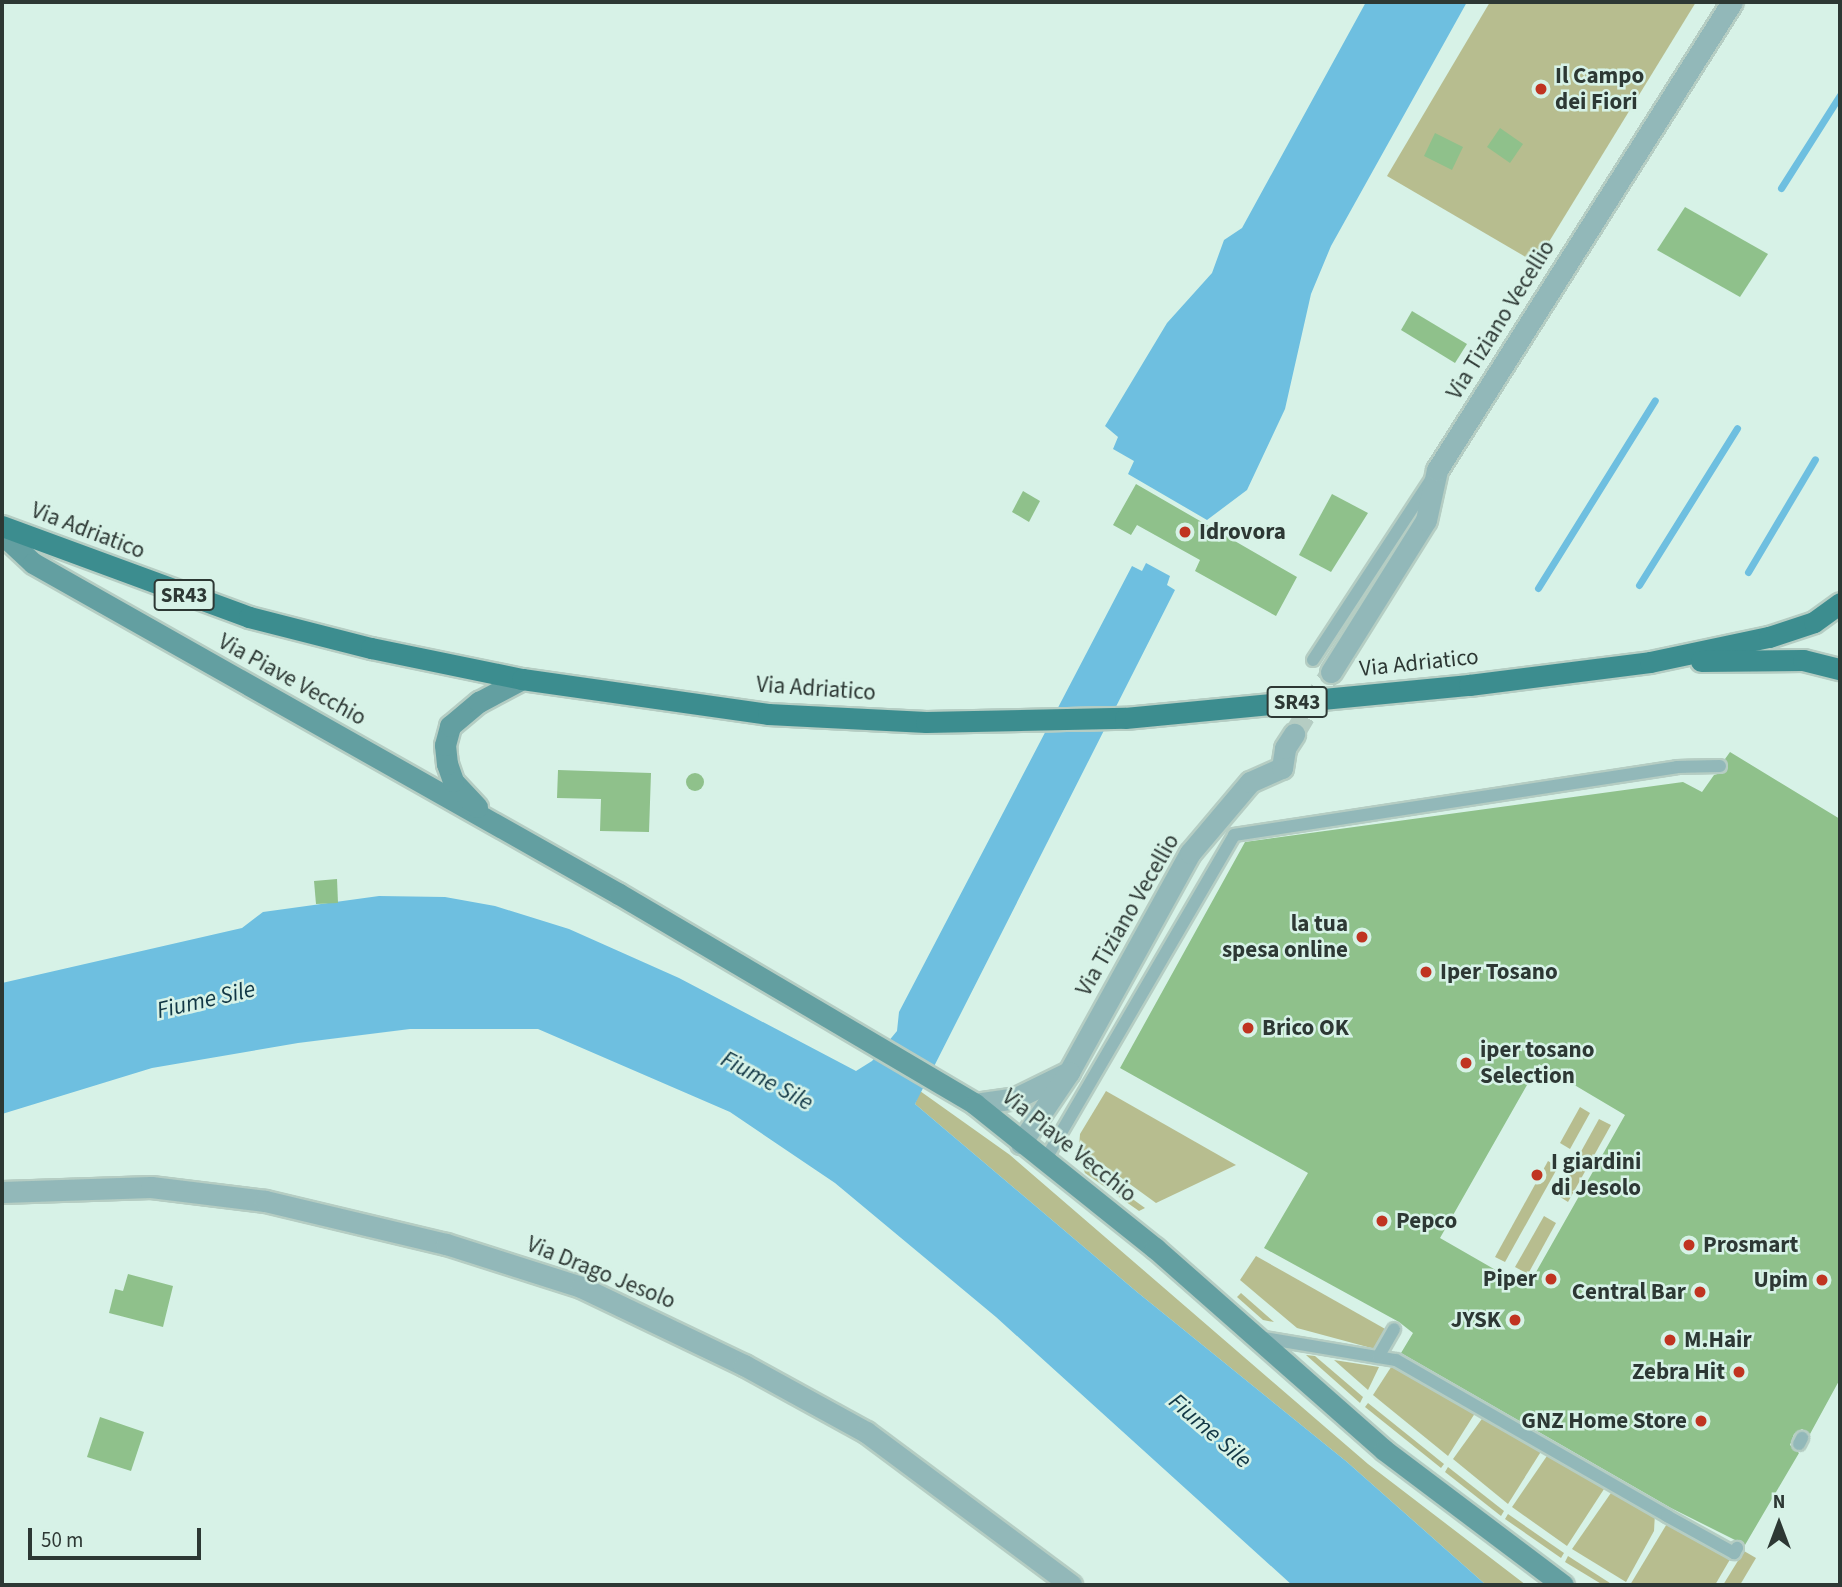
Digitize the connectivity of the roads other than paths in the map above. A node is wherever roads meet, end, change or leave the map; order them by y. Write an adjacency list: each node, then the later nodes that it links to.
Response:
1 (1732, 2): 2 (street, Via Tiziano Vecellio)
2 (1437, 470): 6 (lane); 9 (street, Via Tiziano Vecellio)
3 (2, 526): 10 (main road, Via Adriatico / SR43)
4 (2, 534): 13 (street, Via Piave Vecchio)
5 (1840, 603): 7 (main road, Via Adriatico / SR43)
6 (1313, 660)
7 (1650, 662): 8 (main road, Via Adriatico / SR43); 10 (main road, Via Adriatico / SR43)
8 (1840, 669)
9 (1331, 672)
10 (522, 679): 13 (street, Via Piave Vecchio)
11 (1294, 734): 14 (street, Via Tiziano Vecellio)
12 (1720, 766): 17 (lane)
13 (491, 821): 15 (street, Via Piave Vecchio)
14 (1069, 1072): 15 (street); 16 (street, Via Tiziano Vecellio)
15 (975, 1104): 16 (street, Via Piave Vecchio)
16 (1021, 1143): 17 (street, Via Piave Vecchio)
17 (1044, 1161): 20 (street, Via Piave Vecchio)
18 (2, 1192): 23 (street, Via Drago Jesolo)
19 (1394, 1329): 21 (lane)
20 (1251, 1335): 21 (lane); 24 (street, Via Piave Vecchio)
21 (1378, 1357): 22 (lane)
22 (1737, 1548)
23 (1072, 1585)
24 (1563, 1585)

